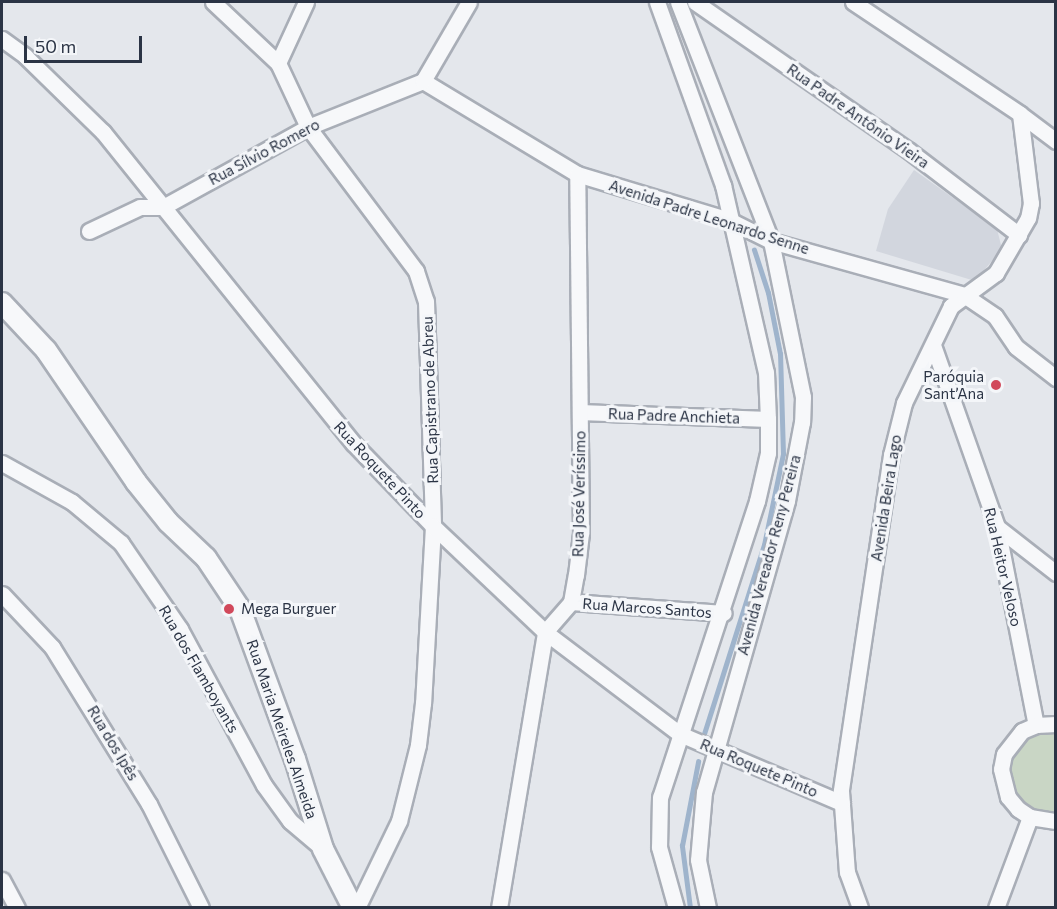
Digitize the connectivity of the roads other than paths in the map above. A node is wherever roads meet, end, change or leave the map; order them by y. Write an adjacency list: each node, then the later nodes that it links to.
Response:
1 (213, 2): 9 (street)
2 (306, 2): 9 (street)
3 (469, 2): 10 (street)
4 (657, 2): 16 (street, Avenida Vereador Reny Pereira)
5 (678, 2): 19 (street, Avenida Vereador Reny Pereira)
6 (695, 2): 18 (street, Rua Padre Antônio Vieira)
7 (853, 2): 11 (street)
8 (2, 39): 15 (street, Rua Roquete Pinto)
9 (278, 63): 12 (street, Rua Capistrano de Abreu)
10 (423, 81): 12 (street, Rua Sílvio Romero); 14 (street, Avenida Padre Leonardo Senne)
11 (1020, 114): 13 (street); 18 (street, Avenida Beira Lago)
12 (308, 127): 15 (street, Rua Sílvio Romero); 27 (street, Rua Capistrano de Abreu)
13 (1056, 141)
14 (577, 174): 16 (street, Avenida Padre Leonardo Senne); 24 (street, Rua José Veríssimo)
15 (163, 207): 17 (street, Rua Sílvio Romero); 27 (street, Rua Roquete Pinto)
16 (729, 220): 19 (street, Avenida Padre Leonardo Senne); 25 (street, Avenida Vereador Reny Pereira)
17 (89, 231)
18 (1019, 235): 20 (street, Avenida Beira Lago)
19 (771, 241): 20 (street, Avenida Padre Leonardo Senne); 37 (street, Avenida Vereador Reny Pereira)
20 (964, 295): 22 (street, Avenida Beira Lago); 23 (street, Avenida Padre Leonardo Senne)
21 (3, 307): 41 (street, Rua Maria Meireles Almeida)
22 (933, 345): 28 (street, Rua Heitor Veloso); 38 (street, Avenida Beira Lago)
23 (1056, 378)
24 (580, 412): 25 (street, Rua Padre Anchieta); 31 (street, Rua José Veríssimo)
25 (768, 419): 32 (street, Avenida Vereador Reny Pereira)
26 (2, 463): 41 (street, Rua dos Flamboyants)
27 (433, 526): 33 (street, Rua Roquete Pinto); 45 (street, Rua Capistrano de Abreu)
28 (997, 527): 29 (street); 35 (street, Rua Heitor Veloso)
29 (1056, 573)
30 (2, 594): 44 (street, Rua dos Ipês)
31 (571, 602): 32 (street, Rua Marcos Santos); 33 (street)
32 (724, 613): 36 (street, Avenida Vereador Reny Pereira)
33 (545, 632): 36 (street, Rua Roquete Pinto); 46 (street)
34 (1056, 724): 35 (street)
35 (1036, 725): 39 (street)
36 (680, 734): 37 (street, Rua Roquete Pinto); 47 (street, Avenida Vereador Reny Pereira)
37 (713, 751): 38 (street, Rua Roquete Pinto); 48 (street, Avenida Vereador Reny Pereira)
38 (842, 802): 49 (street, Avenida Beira Lago)
39 (1030, 817): 40 (street); 50 (street)
40 (1056, 821)
41 (323, 849): 45 (street, Rua Maria Meireles Almeida)
42 (2, 880): 43 (street)
43 (17, 908)
44 (201, 908)
45 (355, 908)
46 (499, 908)
47 (676, 908)
48 (708, 908)
49 (860, 908)
50 (996, 908)

